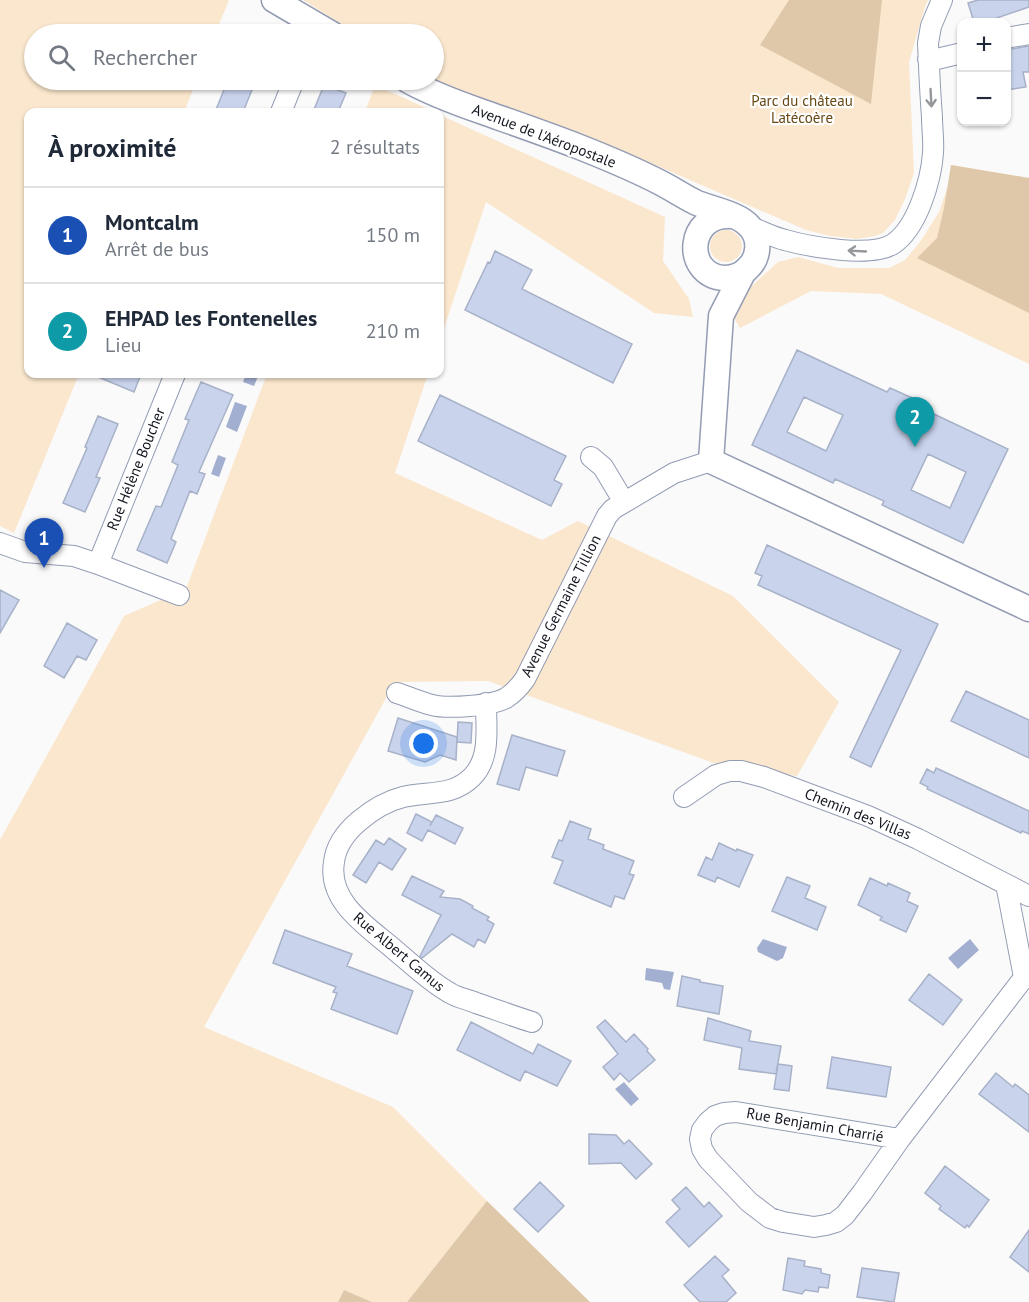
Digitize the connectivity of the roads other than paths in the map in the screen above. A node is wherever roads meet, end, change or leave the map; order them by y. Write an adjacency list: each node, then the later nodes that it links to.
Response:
1 (274, 0): 3 (street)
2 (942, 0): 7 (street, Avenue de l'Aéropostale)
3 (310, 24)
4 (1029, 34): 5 (street)
5 (1011, 37)
6 (957, 54): 7 (street)
7 (928, 59): 12 (street, Avenue de l'Aéropostale, one-way to 12)
8 (290, 90): 10 (street)
9 (429, 90): 11 (street, Avenue de l'Aéropostale)
10 (283, 108)
11 (680, 194): 12 (street, Avenue de l'Aéropostale); 13 (street)
12 (741, 221): 13 (street); 15 (street)
13 (695, 240): 14 (street)
14 (707, 271): 15 (street); 16 (street)
15 (743, 273): 16 (street)
16 (722, 316): 19 (street)
17 (172, 378): 22 (street, Rue Hélène Boucher)
18 (591, 457): 20 (street)
19 (711, 461): 20 (street, Avenue Germaine Tillion); 24 (street)
20 (624, 502): 26 (street, Avenue Germaine Tillion)
21 (0, 543): 22 (street)
22 (98, 564): 23 (street)
23 (178, 594)
24 (1029, 609)
25 (397, 693): 26 (street, Avenue Germaine Tillion)
26 (486, 703): 31 (street, Rue Albert Camus)
27 (684, 797): 28 (street, Chemin des Villas)
28 (1006, 885): 29 (street, Chemin des Villas); 30 (street)
29 (1029, 896)
30 (1027, 974): 32 (street, Rue Benjamin Charrié)
31 (532, 1022)
32 (900, 1139): 32 (street, Rue Benjamin Charrié)

